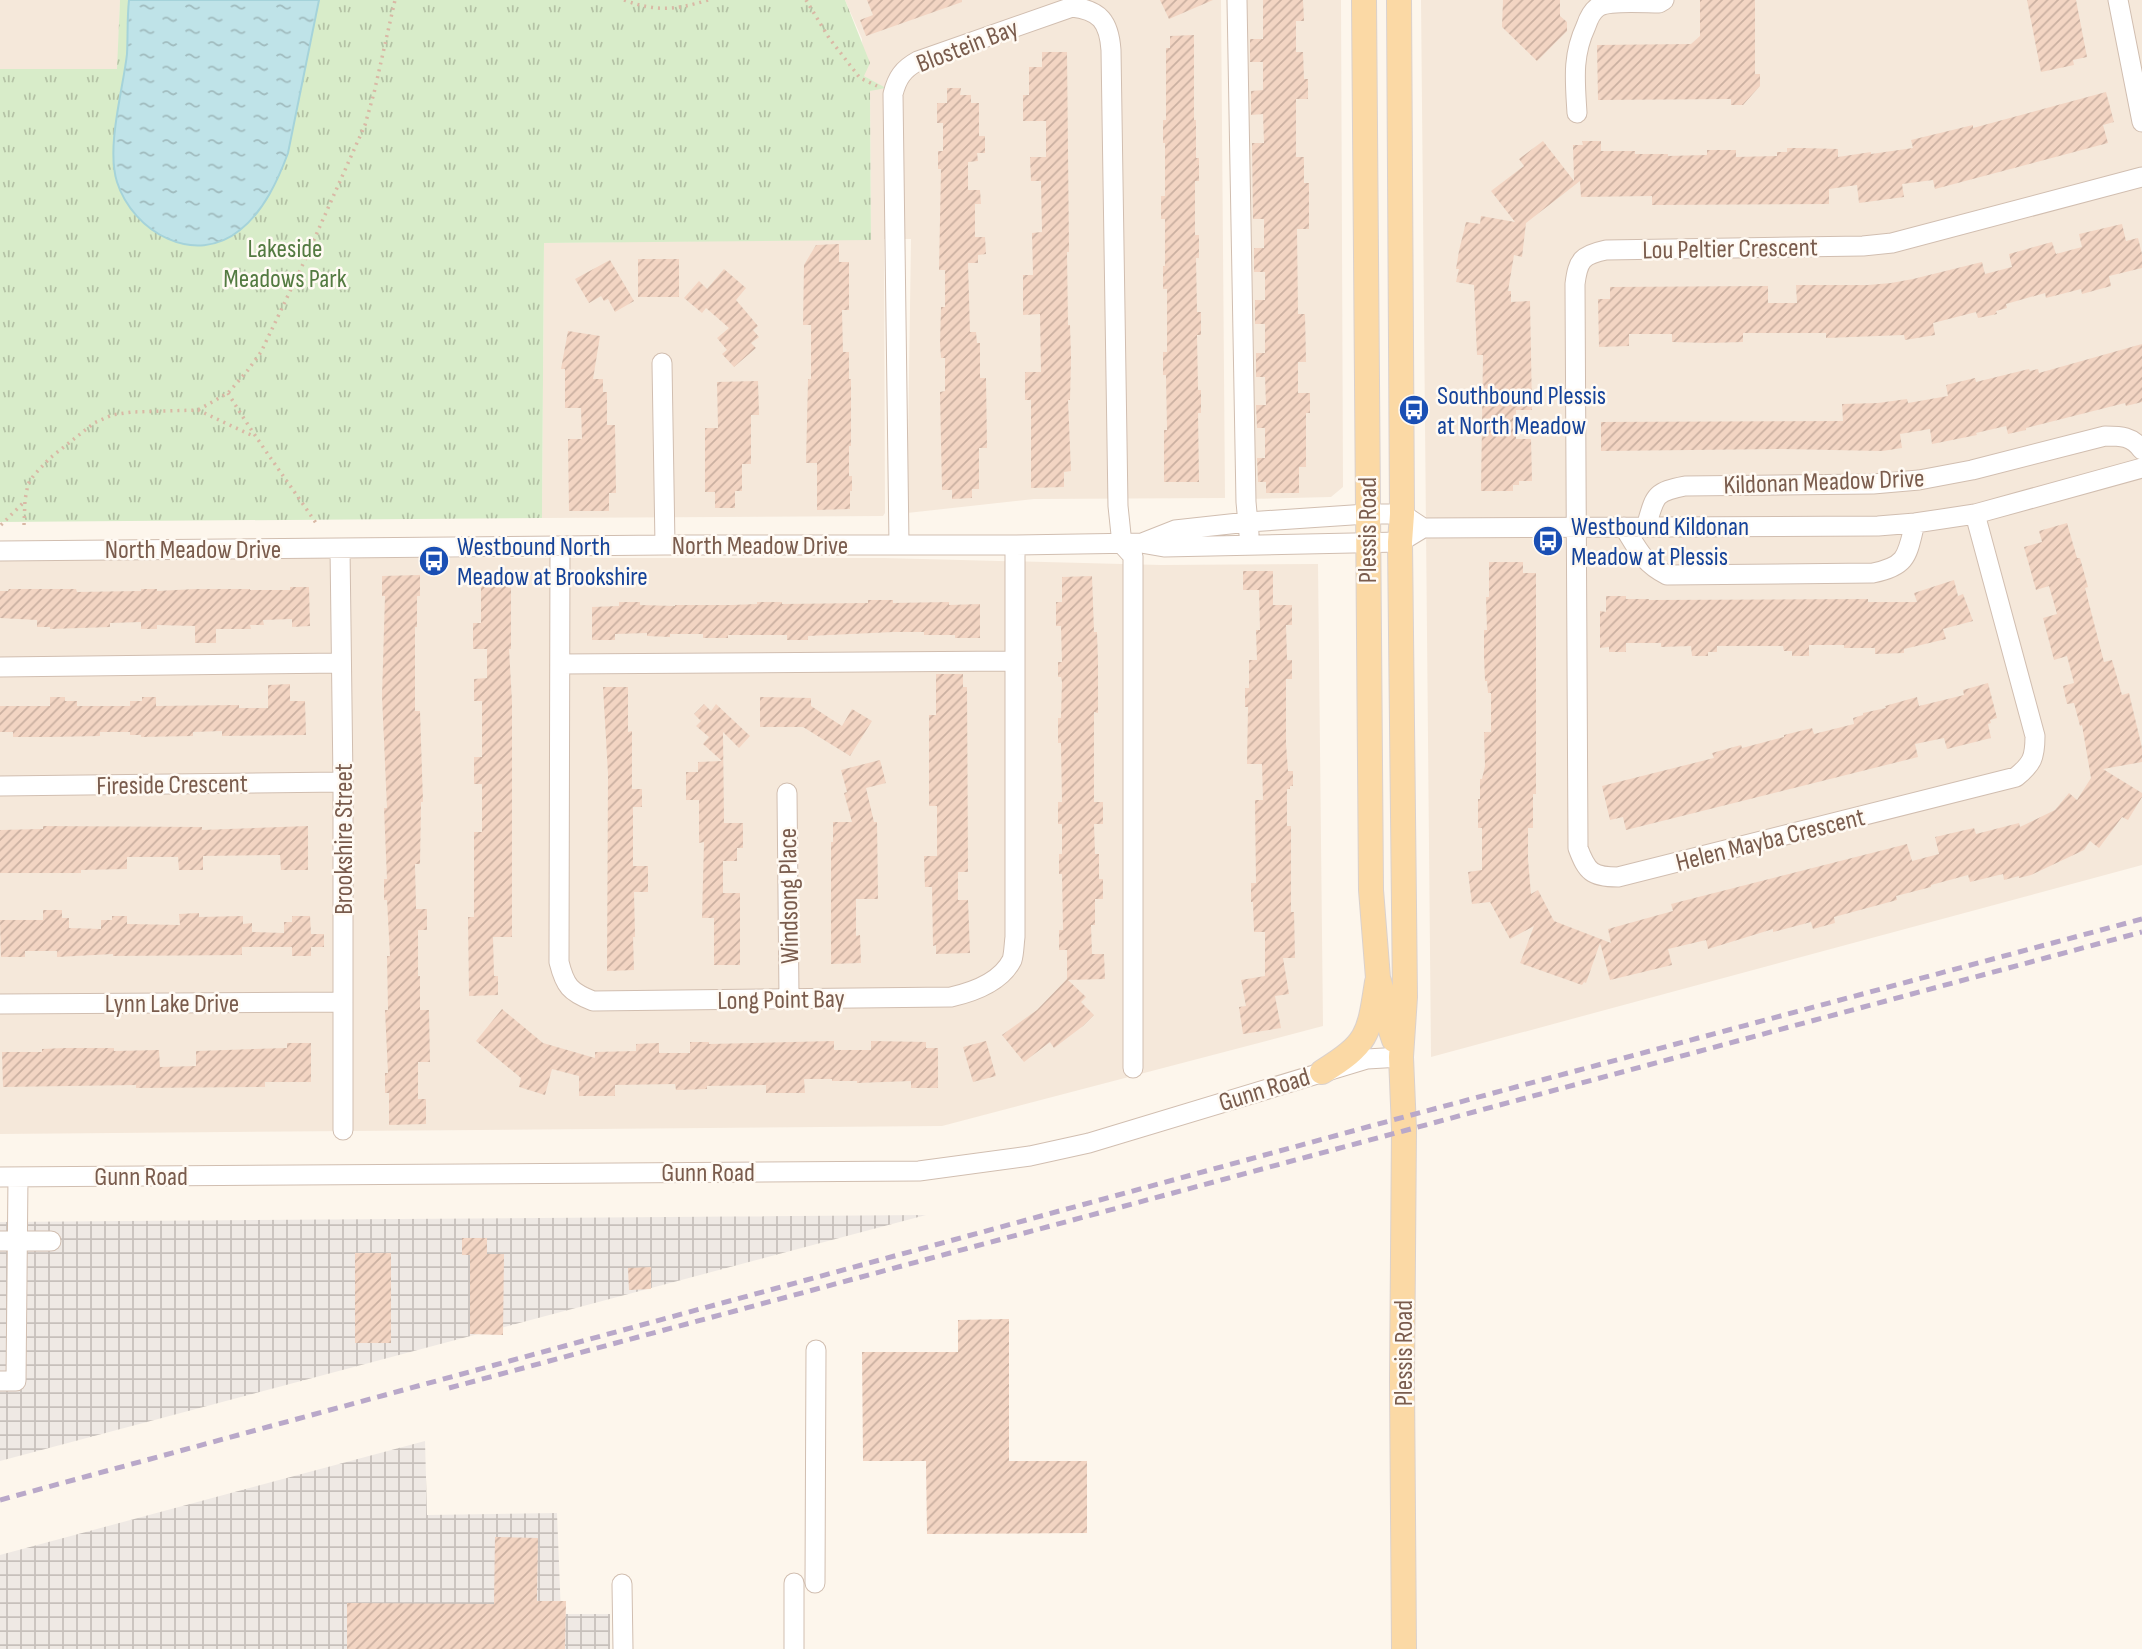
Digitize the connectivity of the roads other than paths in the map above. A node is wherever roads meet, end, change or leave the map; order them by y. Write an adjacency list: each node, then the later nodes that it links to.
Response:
1 (1237, 0): 16 (street)
2 (1364, 0): 13 (main road, Plessis Road)
3 (1399, 0): 15 (main road, Plessis Road)
4 (1664, 0): 6 (street)
5 (2118, 0): 8 (street)
6 (1596, 3): 7 (street)
7 (1577, 113)
8 (2142, 122)
9 (2142, 177): 20 (street, Lou Peltier Crescent)
10 (662, 363): 25 (street)
11 (2142, 450): 19 (street, Kildonan Meadow Drive)
12 (2142, 468): 14 (street, Kildonan Meadow Drive)
13 (1367, 514): 15 (street, North Meadow Drive); 16 (street, North Meadow Drive); 23 (main road, Plessis Road)
14 (1975, 514): 17 (street, Kildonan Meadow Drive); 20 (street, Helen Mayba Crescent)
15 (1412, 521): 20 (street, Kildonan Meadow Drive); 21 (main road, Plessis Road)
16 (1248, 522): 22 (street, North Meadow Drive); 27 (street)
17 (1915, 523): 18 (street, Kildonan Meadow Drive); 19 (street, Kildonan Meadow Drive)
18 (1625, 527): 19 (street, Kildonan Meadow Drive); 20 (street, Kildonan Meadow Drive)
19 (1646, 527)
20 (1577, 528)
21 (1400, 542): 23 (street); 42 (main road, Plessis Road)
22 (1132, 543): 24 (street, Blostein Bay); 26 (street, North Meadow Drive); 27 (street, North Meadow Drive); 43 (street, Blostein Bay)
23 (1368, 543): 27 (street, North Meadow Drive); 38 (main road, Plessis Road)
24 (899, 544): 25 (street, North Meadow Drive); 26 (street, North Meadow Drive)
25 (665, 545): 29 (street, North Meadow Drive)
26 (1015, 545): 31 (street, Long Point Bay)
27 (1249, 545)
28 (340, 548): 29 (street, North Meadow Drive); 30 (street, North Meadow Drive); 32 (street, Brookshire Street)
29 (560, 548): 33 (street, Long Point Bay)
30 (0, 551)
31 (1014, 662): 33 (street); 39 (street, Long Point Bay)
32 (341, 663): 34 (street); 35 (street, Brookshire Street)
33 (560, 664): 39 (street, Long Point Bay)
34 (0, 667)
35 (343, 782): 36 (street, Fireside Crescent); 40 (street, Brookshire Street)
36 (0, 786)
37 (787, 793): 39 (street, Windsong Place)
38 (1378, 978): 42 (main road, Plessis Road); 44 (main road)
39 (789, 998)
40 (343, 1002): 41 (street, Lynn Lake Drive); 45 (street, Brookshire Street)
41 (0, 1004)
42 (1401, 1057): 44 (street, Gunn Road); 56 (main road, Plessis Road)
43 (1133, 1068)
44 (1322, 1072): 46 (street, Gunn Road)
45 (343, 1130)
46 (9, 1177): 47 (street)
47 (9, 1241): 48 (street); 50 (street)
48 (51, 1241)
49 (816, 1350): 52 (street)
50 (0, 1381)
51 (794, 1583): 55 (street)
52 (815, 1583)
53 (621, 1584): 54 (street)
54 (623, 1649)
55 (794, 1649)
56 (1404, 1649)

